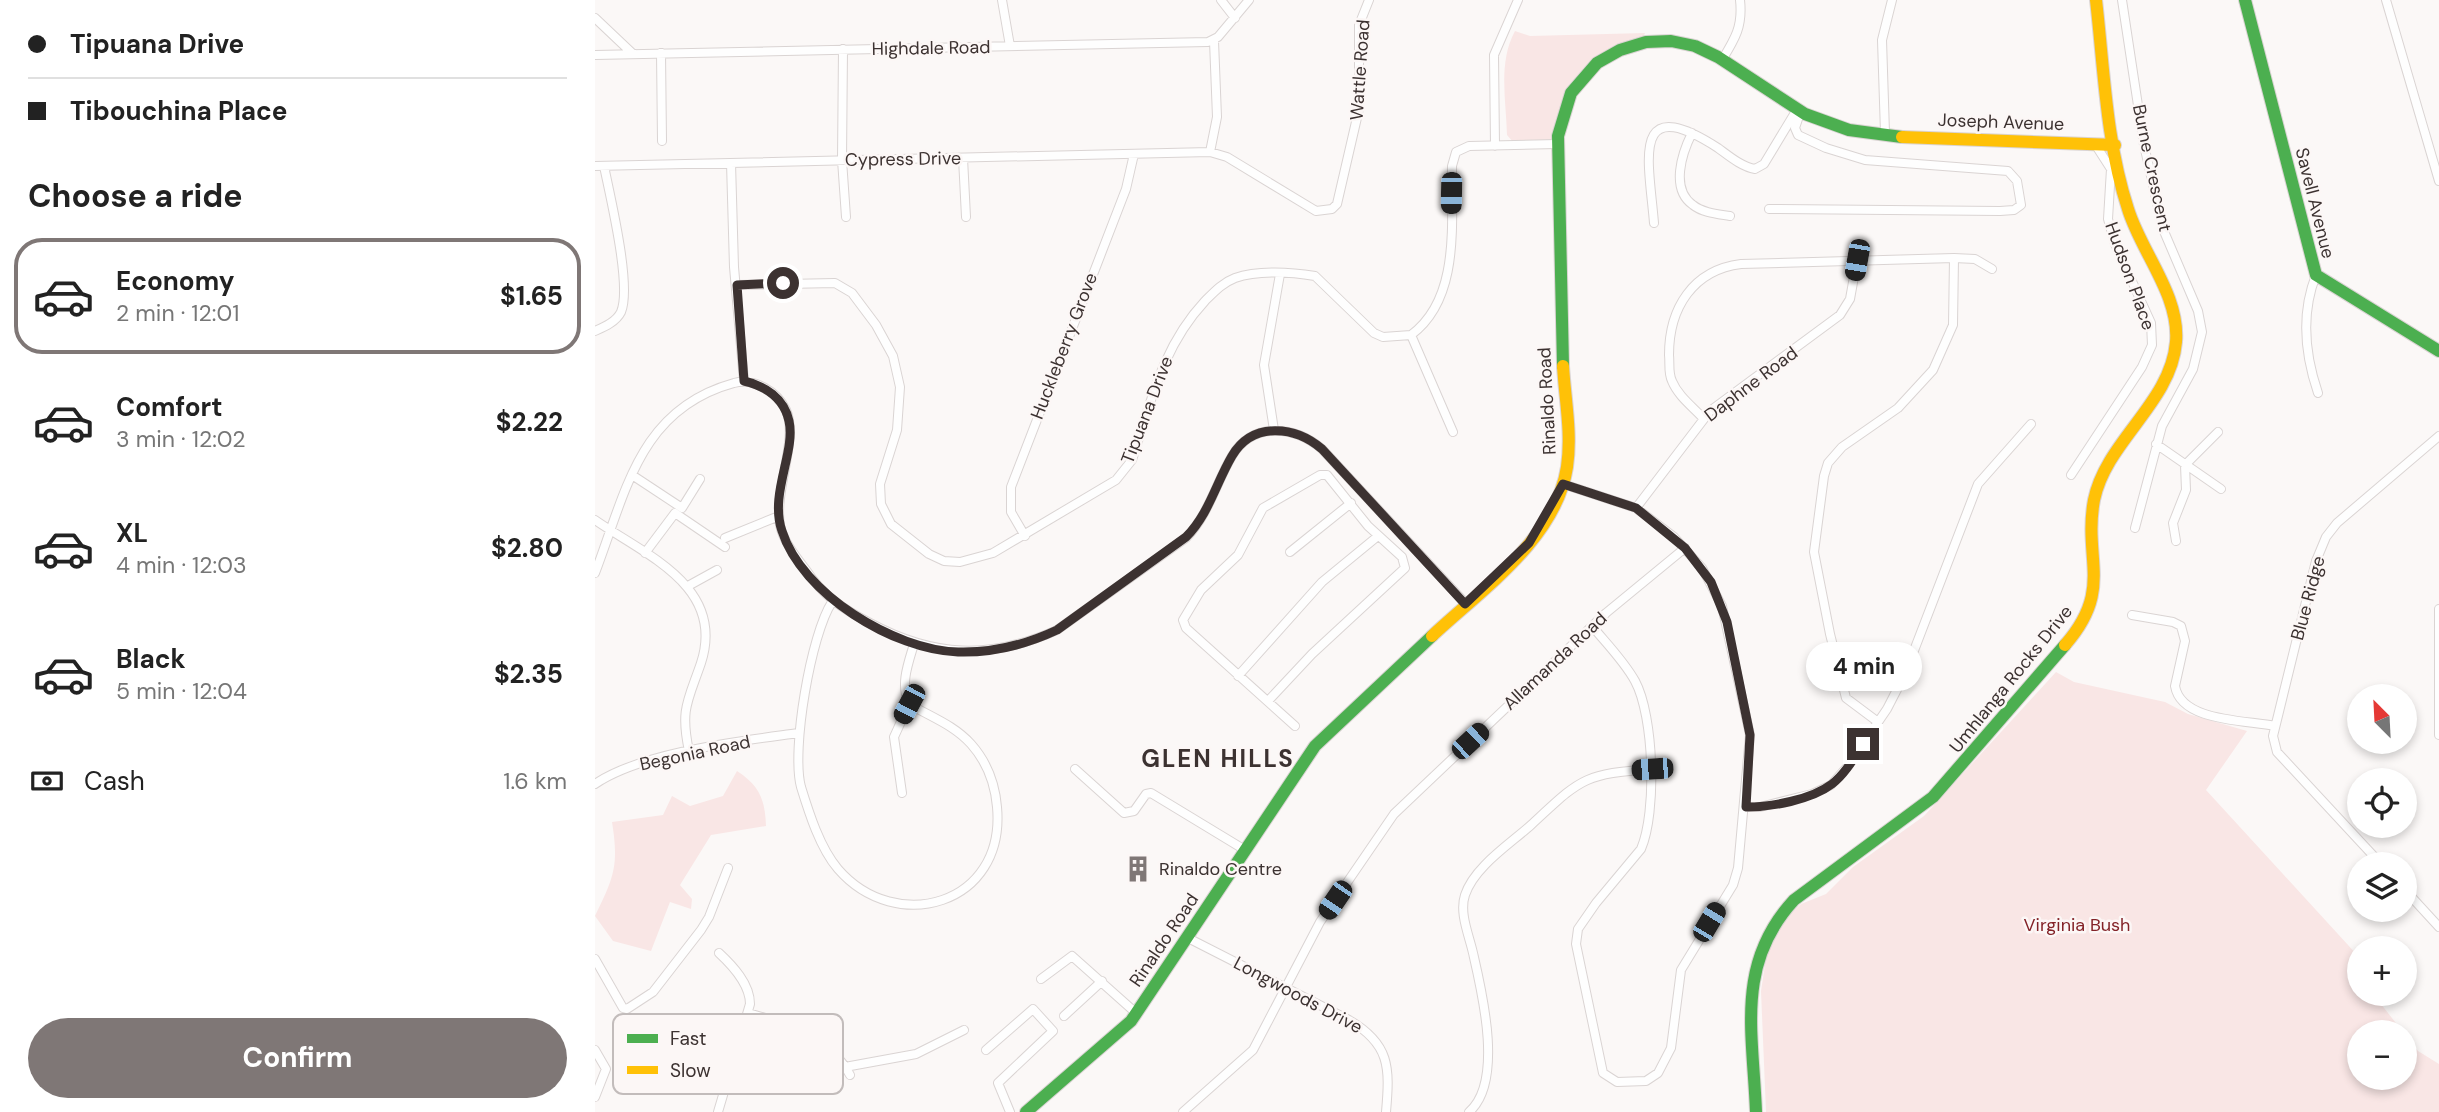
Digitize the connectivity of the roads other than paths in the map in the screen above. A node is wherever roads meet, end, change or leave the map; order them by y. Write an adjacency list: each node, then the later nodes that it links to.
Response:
1 (1002, 0): 15 (street)
2 (1221, 0): 13 (street)
3 (1249, 0): 13 (street)
4 (1369, 0): 29 (street, Wattle Road)
5 (1518, 0): 28 (street)
6 (1739, 0): 20 (street)
7 (1892, 0): 23 (street)
8 (2096, 0): 27 (street, Umhlanga Rocks Drive)
9 (2122, 0): 58 (street, Burne Crescent)
10 (2245, 0): 45 (street, Savell Avenue)
11 (2386, 0): 35 (street)
12 (595, 18): 17 (street)
13 (1235, 18): 14 (street)
14 (1214, 41): 15 (street, Highdale Road); 29 (street)
15 (1010, 46): 16 (street, Highdale Road)
16 (843, 49): 18 (street, Highdale Road); 32 (street)
17 (633, 54): 18 (street, Highdale Road); 19 (street, Highdale Road)
18 (661, 54): 24 (street)
19 (595, 55)
20 (1722, 60): 21 (street, Rinaldo Road); 26 (street, Rinaldo Road)
21 (1798, 112): 22 (street); 23 (street, Rinaldo Road); 36 (street)
22 (1692, 133): 37 (street); 40 (street)
23 (1885, 133): 25 (street, Joseph Avenue)
24 (662, 141)
25 (2095, 144): 27 (street, Joseph Avenue); 61 (street, Hudson Place)
26 (1557, 145): 28 (street); 63 (street, Rinaldo Road)
27 (2115, 145): 129 (street, Umhlanga Rocks Drive)
28 (1496, 146): 48 (street)
29 (1210, 152): 30 (street, Cypress Drive)
30 (1134, 154): 31 (street, Cypress Drive); 73 (street, Huckleberry Grove)
31 (963, 158): 32 (street, Cypress Drive); 39 (street)
32 (842, 160): 33 (street, Cypress Drive); 38 (street)
33 (731, 163): 34 (street, Cypress Drive); 46 (street)
34 (600, 166): 47 (street)
35 (2439, 181)
36 (1769, 209)
37 (1730, 216)
38 (846, 217)
39 (966, 217)
40 (1654, 223)
41 (1954, 258): 42 (street); 43 (street); 91 (street)
42 (1857, 260): 52 (street, Daphne Road); 52 (street)
43 (1992, 269)
44 (1280, 274): 48 (street, Tipuana Drive); 54 (street); 73 (street, Tipuana Drive)
45 (2316, 275): 49 (street, Savell Avenue); 51 (street)
46 (737, 285): 50 (street); 73 (street, Tipuana Drive)
47 (595, 331)
48 (1411, 335): 55 (street)
49 (2439, 351)
50 (744, 381): 60 (street); 68 (street)
51 (2318, 393)
52 (1703, 418): 66 (street, Daphne Road)
53 (2031, 424): 91 (street)
54 (1274, 430): 67 (street); 87 (street)
55 (1453, 432)
56 (2218, 432): 59 (street)
57 (2439, 436): 93 (street, Blue Ridge)
58 (2156, 444): 59 (street); 71 (street, Burne Crescent)
59 (2185, 465): 64 (street); 75 (street)
60 (632, 475): 62 (street); 72 (street)
61 (2071, 475)
62 (700, 479)
63 (1563, 484): 66 (street); 83 (street, Rinaldo Road)
64 (2221, 489)
65 (1351, 503): 70 (street); 77 (street); 88 (street)
66 (1636, 508): 76 (street)
67 (1379, 511): 70 (street); 83 (street)
68 (779, 516): 78 (street); 82 (street)
69 (595, 520): 72 (street)
70 (1365, 523): 74 (street)
71 (2135, 528)
72 (611, 531): 78 (street); 80 (street)
73 (1025, 536)
74 (1378, 537): 88 (street); 89 (street)
75 (2176, 541)
76 (1685, 548): 86 (street, Allamanda Road); 101 (street)
77 (1290, 552)
78 (645, 553): 81 (street)
79 (717, 570): 81 (street)
80 (595, 573)
81 (688, 586): 96 (street)
82 (832, 602): 87 (street); 94 (street)
83 (1465, 604): 102 (street, Rinaldo Road)
84 (2439, 609): 95 (street)
85 (2132, 615): 93 (street)
86 (1592, 626): 98 (street); 112 (street, Allamanda Road)
87 (914, 644): 90 (street)
88 (1238, 676): 89 (street)
89 (1268, 701): 92 (street)
90 (909, 704): 94 (street); 100 (street)
91 (1878, 722): 101 (street)
92 (1295, 726)
93 (2275, 726): 103 (street)
94 (798, 733): 96 (street, Begonia Road)
95 (2439, 736)
96 (689, 751): 99 (street, Begonia Road)
97 (1075, 769): 102 (street)
98 (1652, 769): 101 (street); 128 (street)
99 (595, 784)
100 (902, 793)
101 (1746, 807)
102 (1245, 850): 107 (street, Rinaldo Road)
103 (2370, 852)
104 (728, 868): 109 (street)
105 (2417, 903): 106 (street)
106 (2439, 927)
107 (1188, 938): 112 (street, Longwoods Drive); 114 (street, Rinaldo Road)
108 (719, 953): 113 (street)
109 (595, 959)
110 (1041, 979): 111 (street)
111 (1102, 981): 114 (street); 116 (street)
112 (1285, 987): 126 (street, Allamanda Road); 127 (street, Longwoods Drive)
113 (748, 1013): 115 (street)
114 (1136, 1013): 125 (street, Rinaldo Road)
115 (751, 1014)
116 (1063, 1016)
117 (964, 1030): 120 (street)
118 (595, 1050): 122 (street)
119 (986, 1050): 124 (street)
120 (843, 1064)
121 (723, 1094): 123 (street)
122 (595, 1097)
123 (718, 1112)
124 (1010, 1112)
125 (1026, 1112)
126 (1183, 1112)
127 (1386, 1112)
128 (1469, 1112)
129 (1756, 1112)

